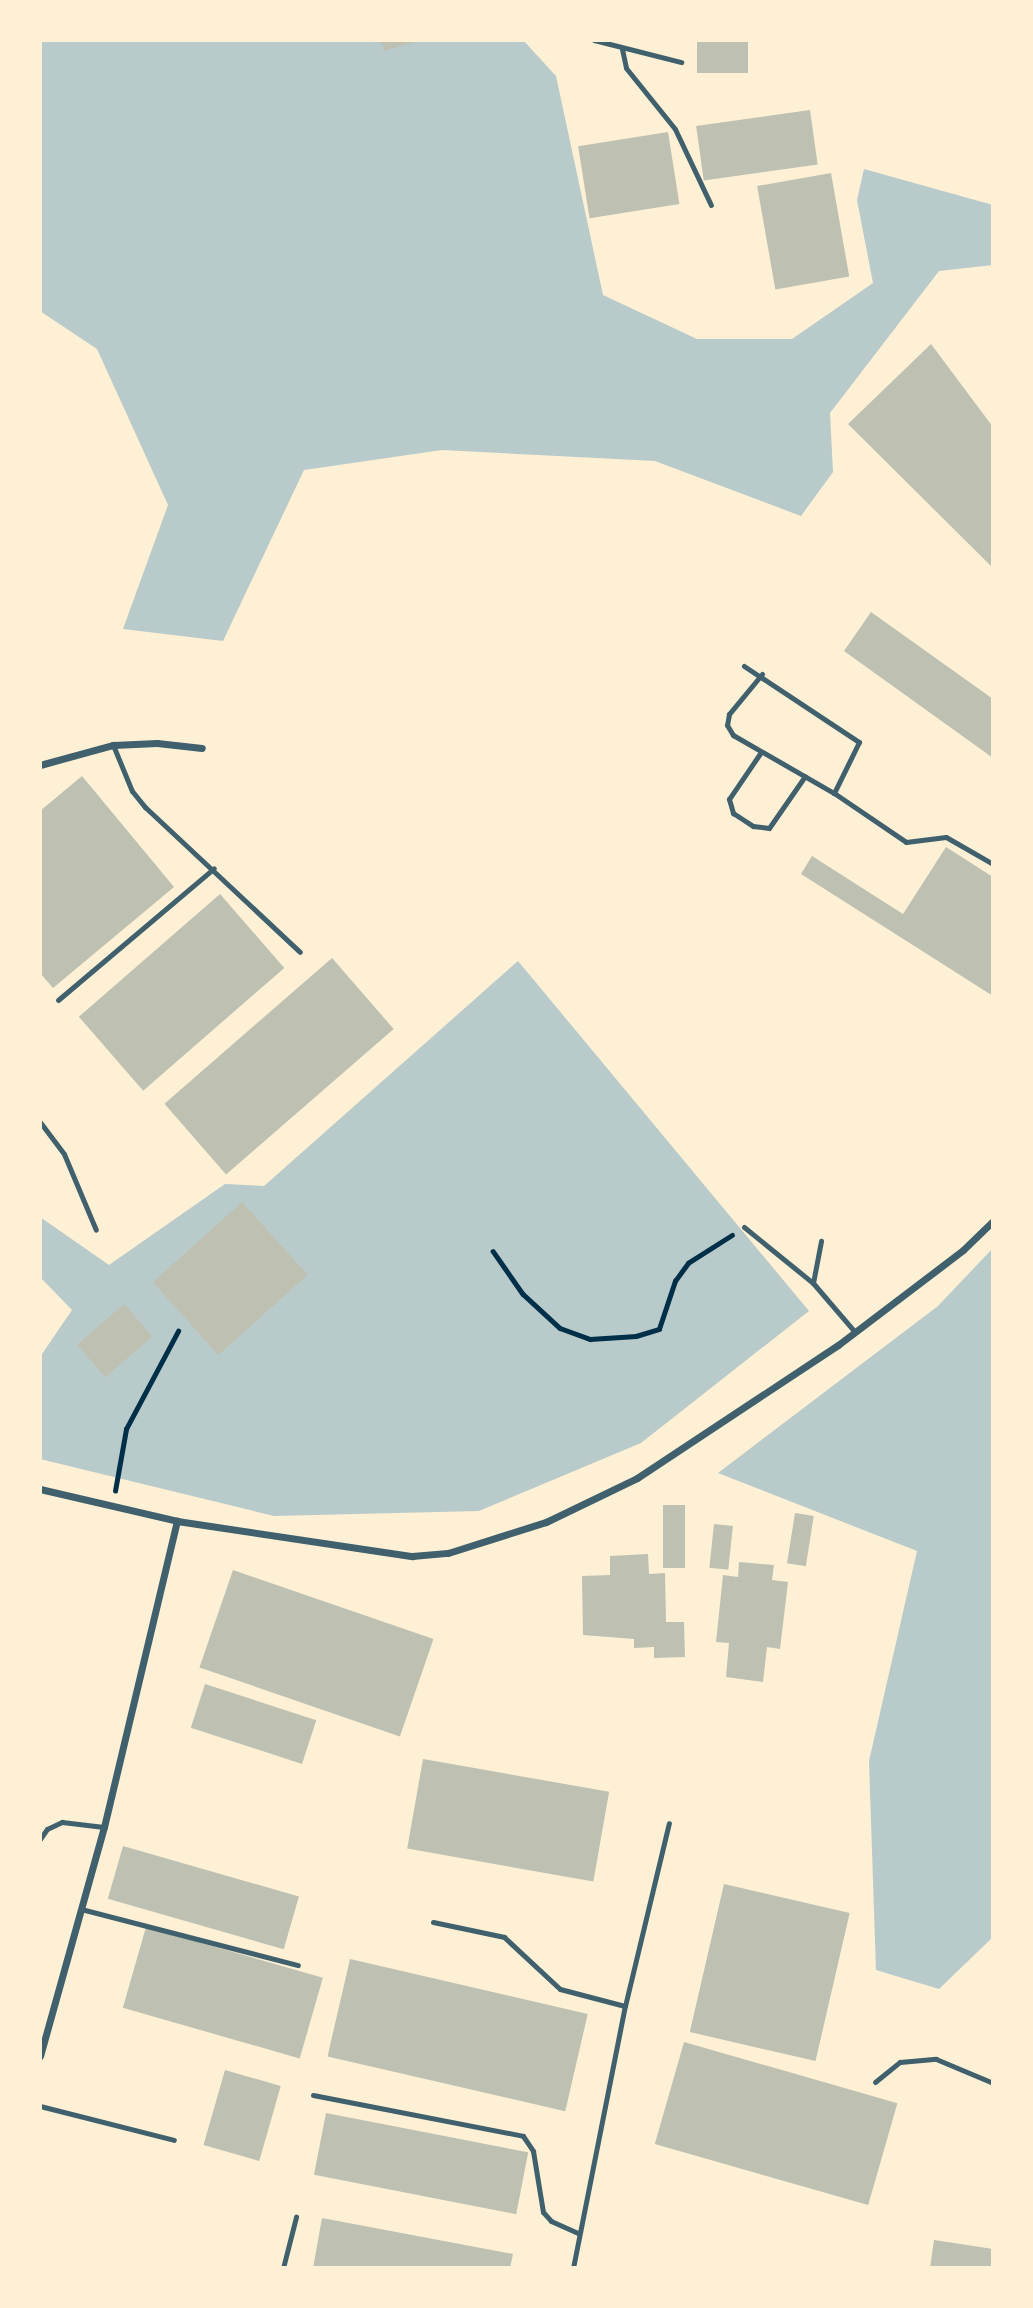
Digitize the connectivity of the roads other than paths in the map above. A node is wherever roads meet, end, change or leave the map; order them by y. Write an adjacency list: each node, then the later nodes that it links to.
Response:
1 (594, 40): 2 (lane)
2 (622, 49): 3 (lane); 4 (lane)
3 (681, 62)
4 (711, 205)
5 (744, 666): 6 (lane)
6 (762, 674): 9 (lane); 12 (lane)
7 (113, 745): 8 (street); 10 (street); 14 (lane)
8 (202, 748)
9 (761, 752): 11 (lane); 11 (lane)
10 (40, 765)
11 (805, 776): 12 (lane)
12 (834, 793): 13 (lane)
13 (993, 864)
14 (214, 868): 15 (lane); 16 (lane)
15 (300, 952)
16 (58, 1000)
17 (40, 1122): 20 (lane)
18 (993, 1221): 23 (street)
19 (744, 1227): 22 (lane)
20 (96, 1230)
21 (821, 1241): 22 (lane)
22 (813, 1283): 23 (lane)
23 (855, 1332): 25 (street)
24 (40, 1489): 25 (street)
25 (177, 1521): 27 (street)
26 (668, 1823): 32 (lane)
27 (104, 1827): 28 (lane); 29 (street)
28 (40, 1839)
29 (81, 1909): 31 (lane); 33 (street)
30 (433, 1922): 32 (lane)
31 (298, 1965)
32 (625, 2006): 40 (lane)
33 (40, 2056)
34 (875, 2082): 35 (lane)
35 (993, 2083)
36 (313, 2095): 40 (lane)
37 (40, 2106): 38 (lane)
38 (174, 2140)
39 (296, 2217): 41 (lane)
40 (578, 2233): 42 (lane)
41 (284, 2268)
42 (573, 2268)

